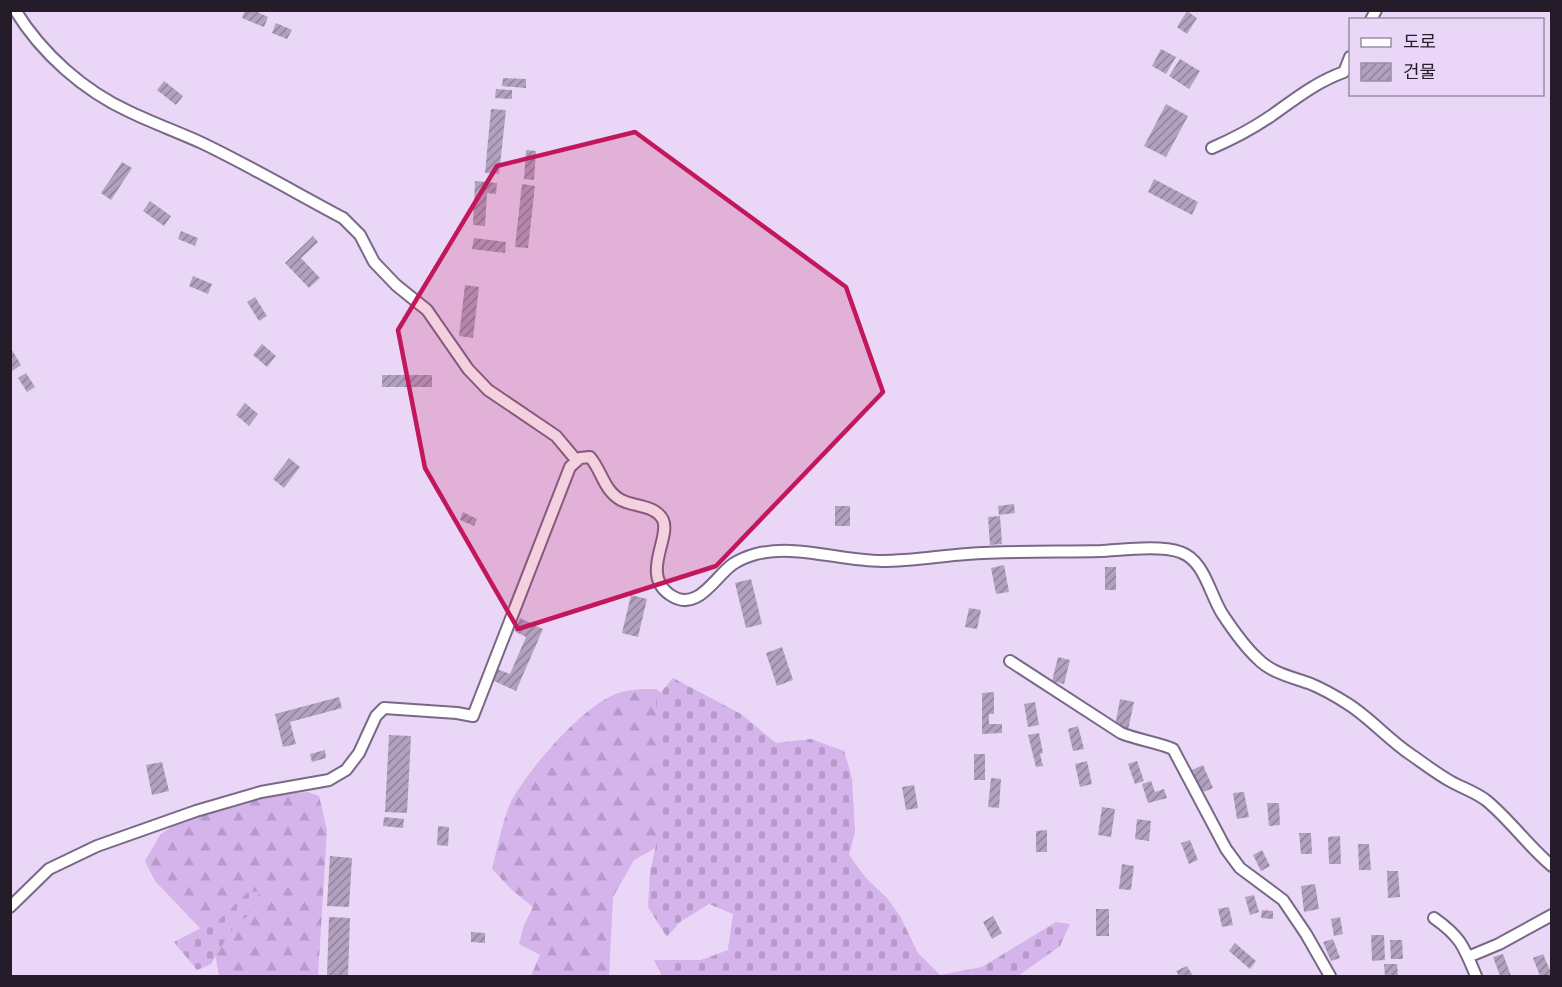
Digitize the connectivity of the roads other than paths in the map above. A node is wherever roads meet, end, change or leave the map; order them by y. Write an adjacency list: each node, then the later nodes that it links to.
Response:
1 (15, 10): 4 (street)
2 (1349, 60): 3 (street)
3 (1212, 148)
4 (577, 461): 6 (street); 7 (street)
5 (1010, 661): 11 (street)
6 (1551, 866)
7 (10, 907)
8 (1551, 915): 10 (street)
9 (1434, 918): 10 (street)
10 (1468, 957): 12 (street)
11 (1330, 976)
12 (1476, 976)

